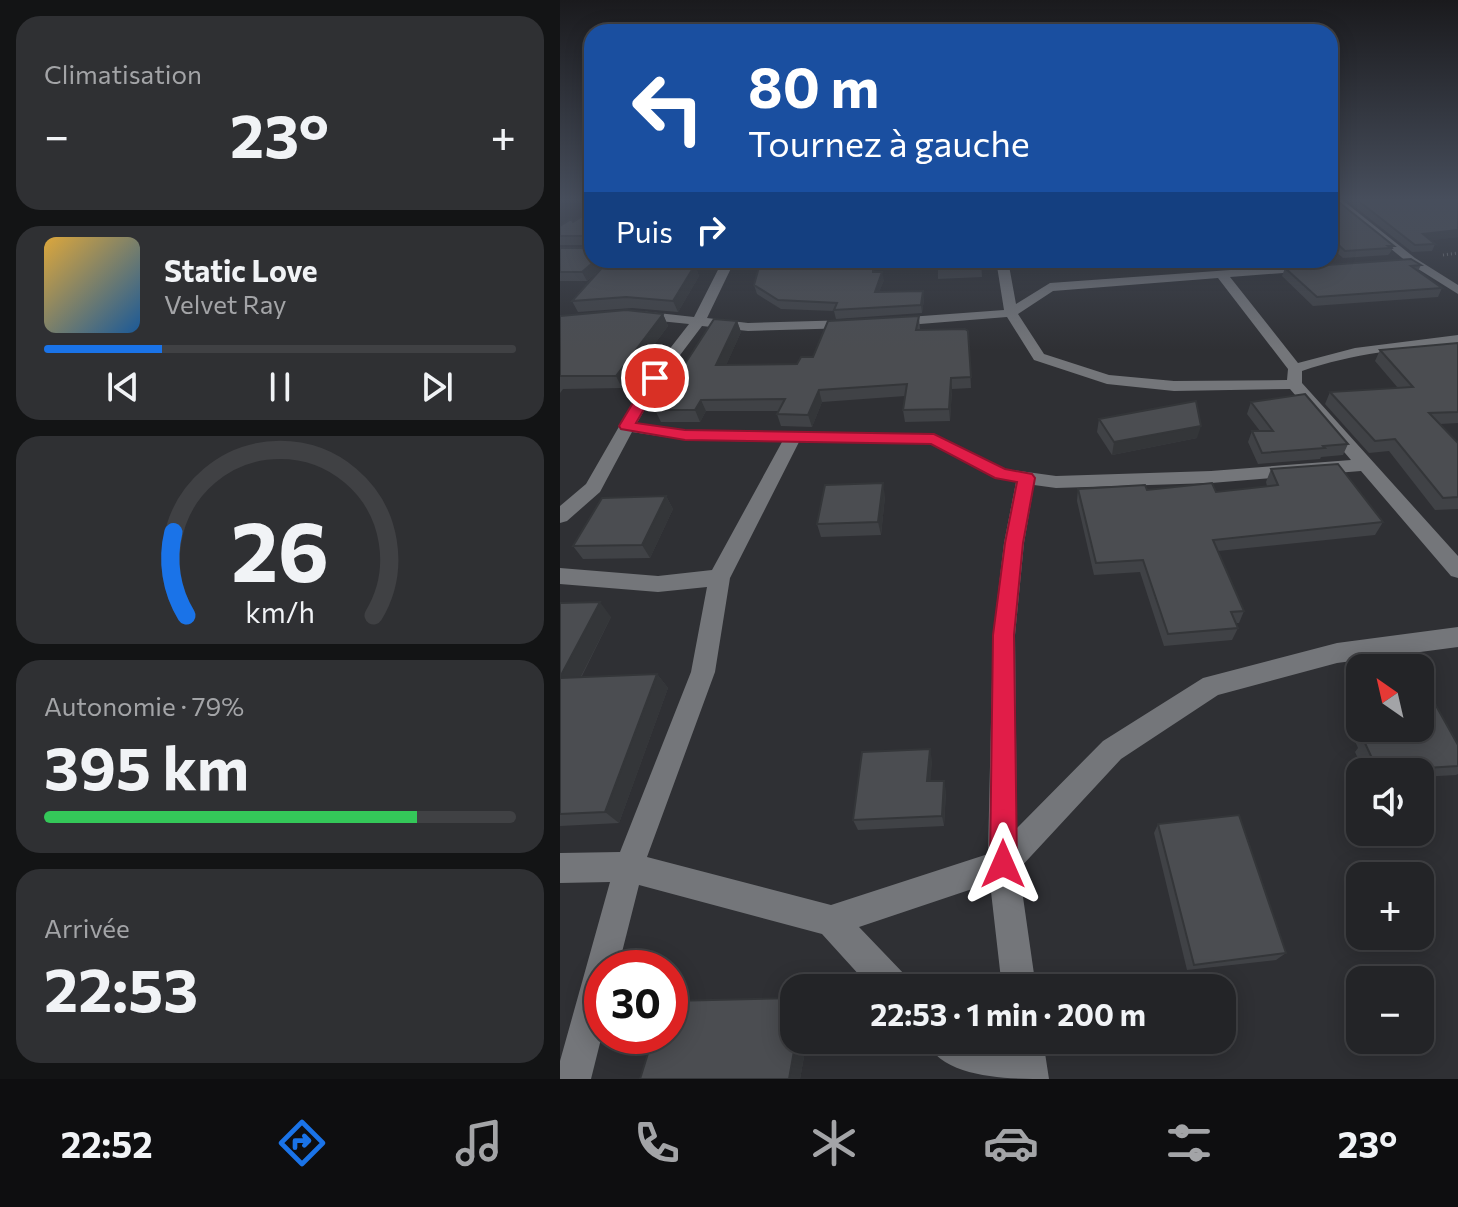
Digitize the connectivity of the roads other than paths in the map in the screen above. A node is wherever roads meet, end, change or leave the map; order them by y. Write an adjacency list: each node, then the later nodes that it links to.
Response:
1 (1398, 249): 2 (street)
2 (1411, 260): 3 (street); 8 (street)
3 (1395, 261)
4 (725, 268): 11 (street)
5 (1003, 268): 9 (street)
6 (1304, 268): 7 (street)
7 (1221, 274): 9 (street); 15 (street)
8 (1458, 290)
9 (1011, 313): 12 (street); 15 (street)
10 (632, 315): 11 (street)
11 (699, 320): 13 (street); 16 (street)
12 (887, 323)
13 (872, 324)
14 (1458, 339): 15 (street)
15 (1295, 377): 18 (street)
16 (627, 426): 17 (street); 20 (street)
17 (793, 437): 19 (street); 23 (street)
18 (1366, 465): 19 (street); 21 (street)
19 (1026, 478): 25 (street)
20 (560, 516)
21 (1458, 570)
22 (560, 576): 23 (street)
23 (719, 578): 26 (street)
24 (1458, 637): 25 (street)
25 (1003, 864): 28 (street); 31 (street)
26 (629, 867): 27 (street); 28 (street); 29 (street)
27 (560, 868)
28 (831, 921): 30 (street)
29 (607, 950)
30 (881, 974)
31 (1017, 974)
32 (584, 1037): 35 (street)
33 (965, 1054): 36 (street)
34 (1027, 1054): 36 (street)
35 (573, 1079)
36 (1030, 1079)

